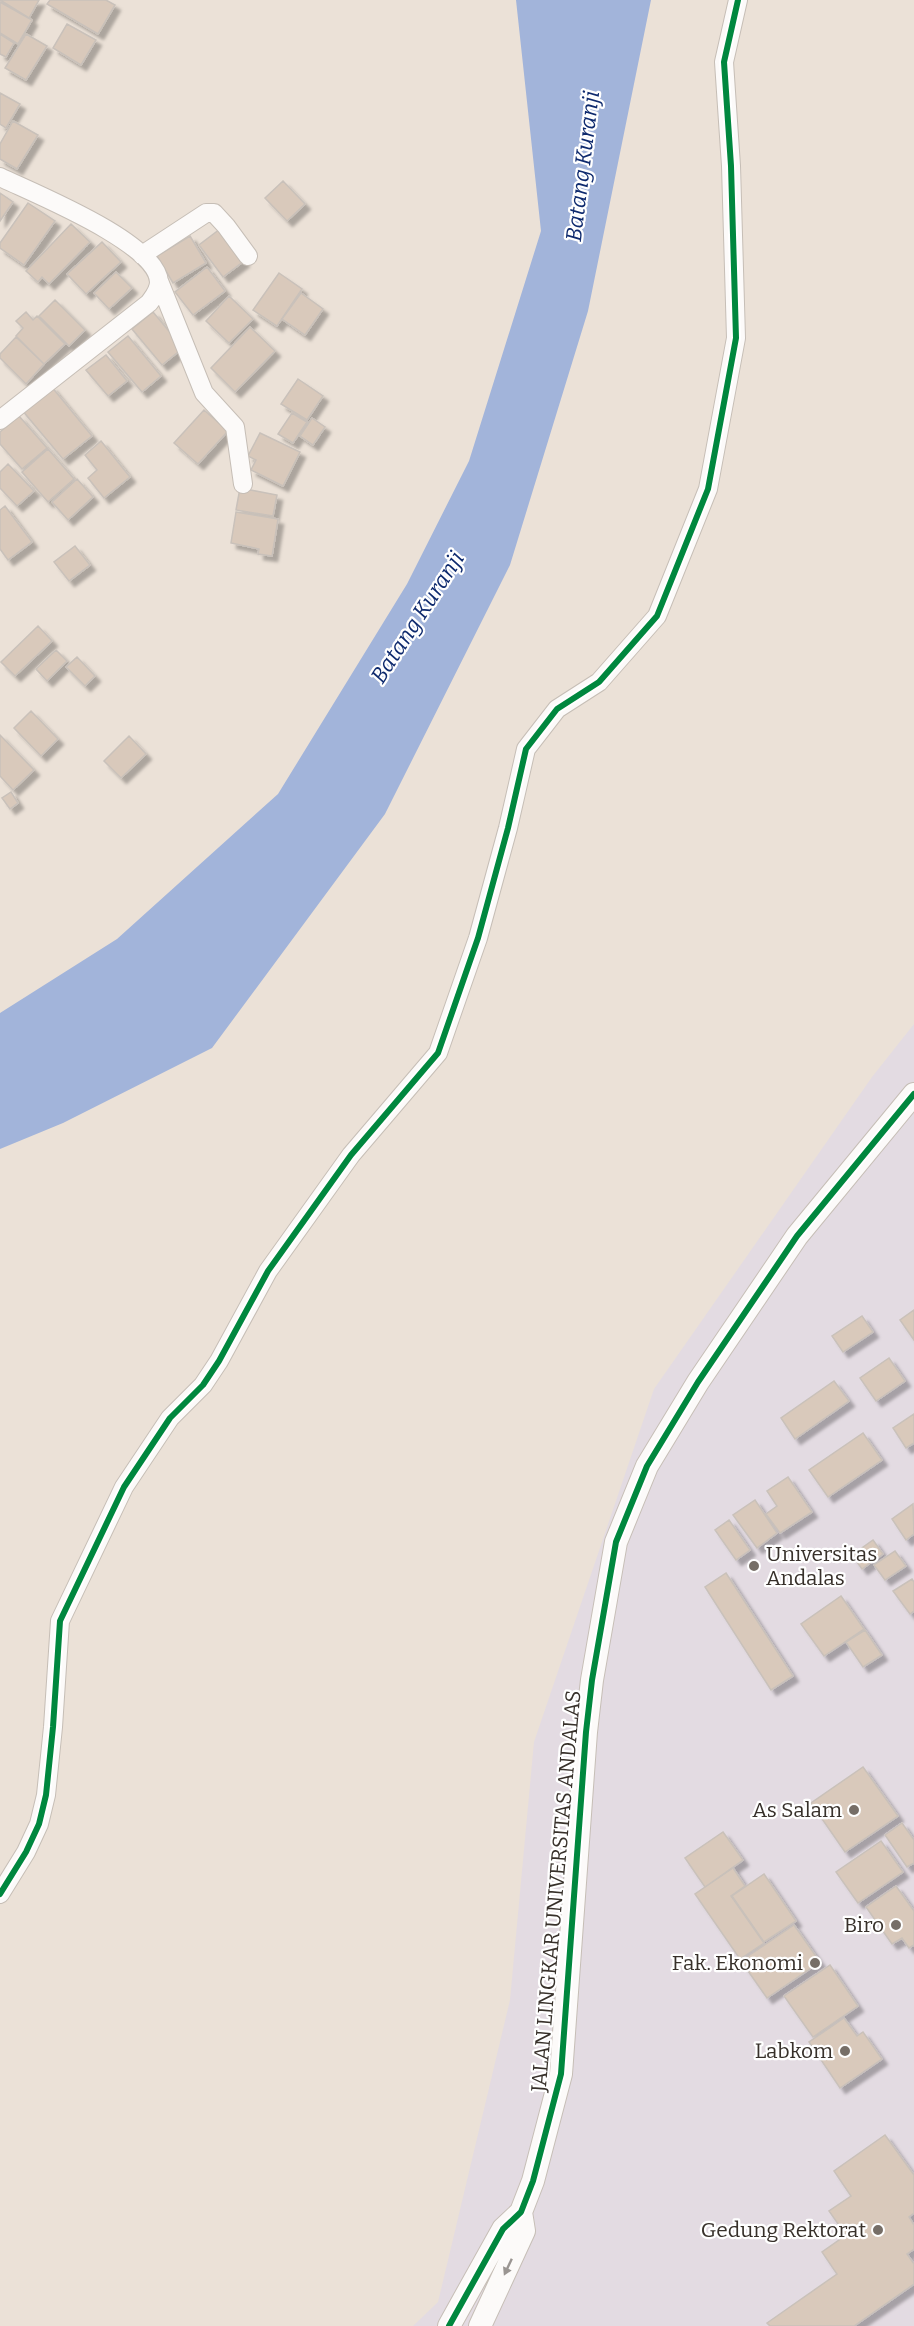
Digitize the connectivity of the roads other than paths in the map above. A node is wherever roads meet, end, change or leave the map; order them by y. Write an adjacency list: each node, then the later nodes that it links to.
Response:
1 (738, 0): 9 (street)
2 (0, 177): 3 (street)
3 (142, 255): 4 (street); 5 (street)
4 (248, 256)
5 (159, 281): 6 (street); 7 (street)
6 (0, 420)
7 (243, 484)
8 (914, 1094): 10 (street, JALAN LINGKAR UNIVERSITAS ANDALAS)
9 (0, 1894)
10 (521, 2212): 11 (street, JALAN LINGKAR UNIVERSITAS ANDALAS); 12 (street, JALAN LINGKAR UNIVERSITAS ANDALAS, one-way to 12)
11 (449, 2326)
12 (480, 2326)

